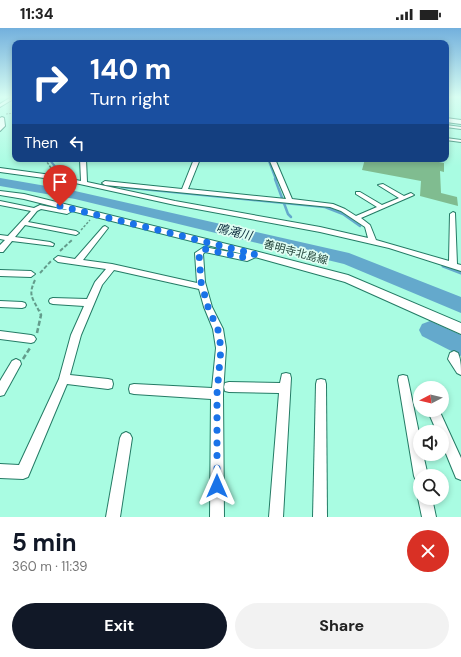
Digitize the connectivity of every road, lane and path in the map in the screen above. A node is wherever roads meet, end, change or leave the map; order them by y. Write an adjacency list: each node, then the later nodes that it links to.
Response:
1 (1, 120): 6 (street)
2 (449, 120): 3 (main road)
3 (461, 122)
4 (449, 126): 5 (street)
5 (461, 128)
6 (0, 130)
7 (449, 139): 8 (street)
8 (461, 141)
9 (47, 162): 14 (path)
10 (83, 162): 15 (street)
11 (195, 162): 17 (street)
12 (273, 162): 22 (street)
13 (0, 170): 14 (street)
14 (56, 177): 15 (street)
15 (84, 184): 17 (street); 35 (street)
16 (381, 185): 21 (street)
17 (184, 191): 22 (street)
18 (0, 193): 25 (main road, 善明寺北島線)
19 (358, 193): 24 (street)
20 (411, 195): 21 (street)
21 (404, 198): 24 (street)
22 (286, 200): 28 (street)
23 (0, 203): 26 (street)
24 (382, 207): 28 (street)
25 (72, 209): 26 (street); 38 (main road, 善明寺北島線)
26 (35, 210): 30 (street)
27 (453, 214): 41 (street)
28 (356, 218): 35 (street)
29 (90, 219): 32 (path)
30 (24, 223): 32 (street); 34 (street)
31 (105, 228): 40 (street)
32 (76, 235): 39 (path)
33 (0, 237): 34 (street)
34 (11, 238): 36 (street); 37 (street)
35 (372, 240): 41 (street)
36 (50, 244)
37 (0, 250)
38 (255, 254): 46 (street); 51 (main road, 善明寺北島線)
39 (57, 257): 40 (street); 53 (path)
40 (77, 262): 42 (street)
41 (453, 265): 43 (street)
42 (112, 267): 46 (street); 48 (street)
43 (461, 268)
44 (0, 273): 45 (street)
45 (31, 274)
46 (202, 287): 64 (street)
47 (53, 301): 48 (street)
48 (90, 303): 57 (street)
49 (0, 304): 50 (street)
50 (22, 305)
51 (461, 329)
52 (0, 335): 53 (street)
53 (32, 340): 55 (path)
54 (454, 356): 56 (street)
55 (16, 364): 63 (street)
56 (461, 370)
57 (64, 379): 59 (street); 68 (street)
58 (403, 380): 67 (street)
59 (108, 384)
60 (321, 384): 74 (street)
61 (229, 386): 73 (street)
62 (134, 389): 64 (street)
63 (0, 391)
64 (217, 394): 72 (street)
65 (436, 417): 69 (street)
66 (126, 438): 71 (street)
67 (420, 469)
68 (0, 471)
69 (461, 473)
70 (426, 505): 75 (street)
71 (113, 517)
72 (217, 517)
73 (276, 517)
74 (320, 517)
75 (429, 517)

